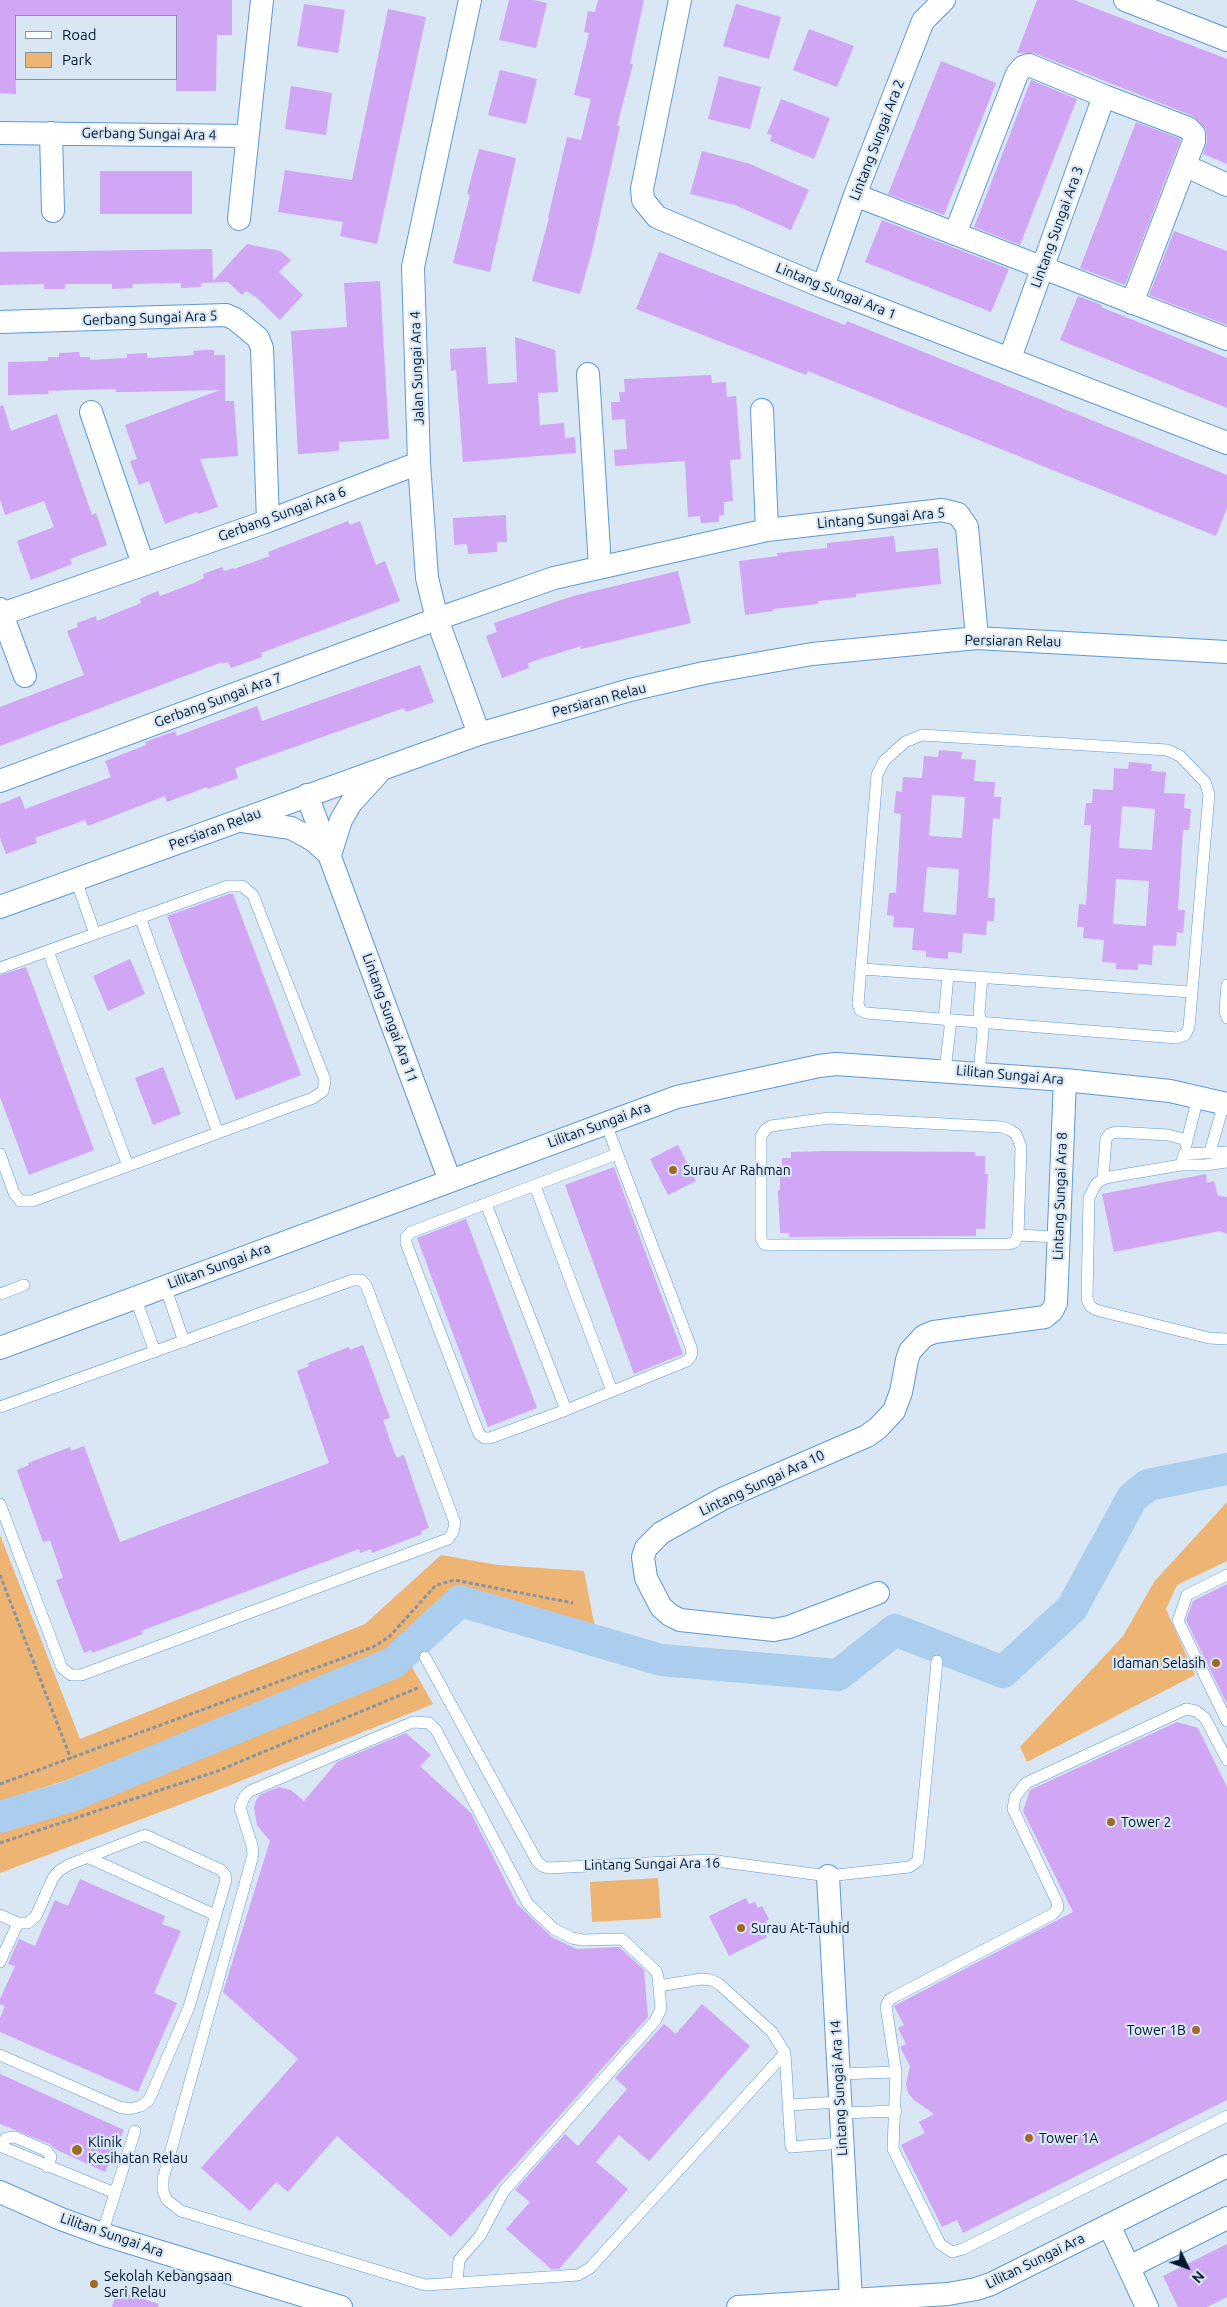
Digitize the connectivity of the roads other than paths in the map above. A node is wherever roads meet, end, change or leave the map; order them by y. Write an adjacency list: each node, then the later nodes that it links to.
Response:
1 (262, 0): 10 (street)
2 (470, 0): 27 (street, Jalan Sungai Ara 4)
3 (680, 0): 18 (street, Lintang Sungai Ara 1)
4 (944, 0): 13 (street, Lintang Sungai Ara 2)
5 (1125, 0): 6 (street)
6 (1227, 40)
7 (1104, 96): 16 (street); 17 (street, Lintang Sungai Ara 3); 19 (street)
8 (0, 133): 9 (street, Gerbang Sungai Ara 4)
9 (51, 133): 10 (street, Gerbang Sungai Ara 4); 14 (street)
10 (246, 136): 15 (street)
11 (1196, 171): 12 (street)
12 (1227, 185)
13 (855, 195): 16 (street); 18 (street, Lintang Sungai Ara 2)
14 (53, 211)
15 (239, 219)
16 (955, 234): 17 (street)
17 (1042, 268): 19 (street); 22 (street, Lintang Sungai Ara 3)
18 (823, 287): 22 (street, Lintang Sungai Ara 1)
19 (1132, 302): 21 (street)
20 (0, 322): 28 (street, Gerbang Sungai Ara 5)
21 (1227, 339)
22 (1010, 358): 26 (street, Lintang Sungai Ara 1)
23 (588, 374): 31 (street)
24 (762, 410): 29 (street)
25 (91, 412): 30 (street)
26 (1227, 443)
27 (419, 463): 28 (street, Gerbang Sungai Ara 6); 33 (street, Jalan Sungai Ara 4)
28 (268, 521): 30 (street, Gerbang Sungai Ara 6)
29 (767, 530): 31 (street, Lintang Sungai Ara 5); 34 (street, Lintang Sungai Ara 5)
30 (143, 564): 32 (street, Gerbang Sungai Ara 6)
31 (600, 567): 33 (street, Lintang Sungai Ara 5)
32 (1, 611): 36 (street)
33 (437, 619): 37 (street, Jalan Sungai Ara 4); 39 (street, Gerbang Sungai Ara 7)
34 (977, 638): 35 (street, Persiaran Relau); 37 (street, Persiaran Relau)
35 (1227, 652)
36 (24, 676)
37 (479, 734): 38 (street, Persiaran Relau)
38 (386, 766): 40 (street, Persiaran Relau); 42 (street)
39 (0, 780)
40 (308, 795): 41 (street, Persiaran Relau); 42 (street, Lintang Sungai Ara 11)
41 (236, 821): 42 (street, Lintang Sungai Ara 11); 43 (street, Persiaran Relau)
42 (330, 855): 73 (street, Lintang Sungai Ara 11)
43 (76, 880): 44 (street, Persiaran Relau); 46 (lane)
44 (0, 907)
45 (140, 918): 46 (lane); 63 (lane); 63 (lane)
46 (95, 934): 47 (lane)
47 (48, 950): 48 (lane); 71 (lane)
48 (0, 968)
49 (862, 969): 50 (lane); 53 (lane); 55 (lane)
50 (948, 975): 51 (lane); 55 (lane)
51 (982, 977): 53 (lane); 56 (lane)
52 (1227, 985): 54 (lane)
53 (1191, 992): 56 (lane)
54 (1227, 1018)
55 (948, 1020): 56 (lane); 57 (lane)
56 (981, 1022): 58 (lane)
57 (945, 1070): 58 (street, Lilitan Sungai Ara); 62 (street, Lilitan Sungai Ara)
58 (979, 1073): 59 (street, Lilitan Sungai Ara)
59 (1065, 1080): 60 (street, Lilitan Sungai Ara); 77 (street, Lintang Sungai Ara 8)
60 (1198, 1098): 61 (street, Lilitan Sungai Ara); 64 (lane)
61 (1226, 1103): 65 (lane)
62 (606, 1124): 68 (lane); 73 (street, Lilitan Sungai Ara)
63 (218, 1133): 71 (lane)
64 (1187, 1140): 69 (lane); 72 (lane)
65 (1210, 1152): 66 (lane); 69 (lane)
66 (1227, 1152)
67 (0, 1154): 71 (lane)
68 (618, 1154): 74 (lane); 87 (lane)
69 (1182, 1160): 70 (lane); 72 (lane)
70 (1227, 1162)
71 (128, 1166)
72 (1103, 1179): 83 (lane)
73 (450, 1181): 79 (street, Lilitan Sungai Ara)
74 (534, 1186): 75 (lane); 87 (lane)
75 (486, 1204): 89 (lane); 89 (lane)
76 (1018, 1235): 76 (lane); 77 (lane)
77 (1058, 1237): 82 (street, Lintang Sungai Ara 8)
78 (24, 1285): 80 (lane)
79 (165, 1286): 81 (street, Lilitan Sungai Ara); 84 (lane)
80 (0, 1294)
81 (136, 1297): 85 (street, Lilitan Sungai Ara); 86 (lane)
82 (1052, 1311): 92 (street, Lintang Sungai Ara 10)
83 (1227, 1339)
84 (184, 1342): 86 (lane); 90 (lane)
85 (0, 1348)
86 (155, 1352): 88 (lane)
87 (612, 1391): 89 (lane)
88 (0, 1407)
89 (566, 1410)
90 (0, 1504)
91 (1227, 1575): 95 (lane)
92 (878, 1593)
93 (425, 1656): 98 (lane, Lintang Sungai Ara 16)
94 (937, 1660): 98 (lane, Lintang Sungai Ara 16)
95 (1227, 1721)
96 (1227, 1760): 106 (lane)
97 (87, 1857): 100 (lane); 100 (lane); 101 (lane)
98 (828, 1876): 107 (street, Lintang Sungai Ara 14)
99 (0, 1915): 101 (lane)
100 (215, 1915): 105 (lane)
101 (18, 1923): 102 (lane)
102 (0, 1962)
103 (659, 1986): 104 (lane); 122 (lane); 122 (lane)
104 (785, 2053): 108 (lane); 122 (lane)
105 (0, 2055)
106 (896, 2072): 107 (lane); 110 (lane)
107 (839, 2074): 109 (street, Lintang Sungai Ara 14)
108 (789, 2105): 109 (lane); 113 (lane)
109 (840, 2107): 110 (lane); 113 (street, Lintang Sungai Ara 14)
110 (896, 2111): 111 (lane)
111 (1227, 2116)
112 (135, 2131): 116 (lane)
113 (842, 2143): 123 (street, Lintang Sungai Ara 14)
114 (1, 2146): 116 (lane)
115 (1227, 2166): 119 (street, Lilitan Sungai Ara)
116 (115, 2193): 120 (lane)
117 (2, 2197): 120 (street, Lilitan Sungai Ara)
118 (1227, 2218): 121 (street)
119 (1109, 2225): 121 (street); 123 (street, Lilitan Sungai Ara)
120 (102, 2234): 124 (street, Lilitan Sungai Ara)
121 (1128, 2267): 126 (street)
122 (458, 2284)
123 (842, 2303): 125 (street, Lilitan Sungai Ara)
124 (341, 2307)
125 (738, 2307)
126 (1147, 2307)

